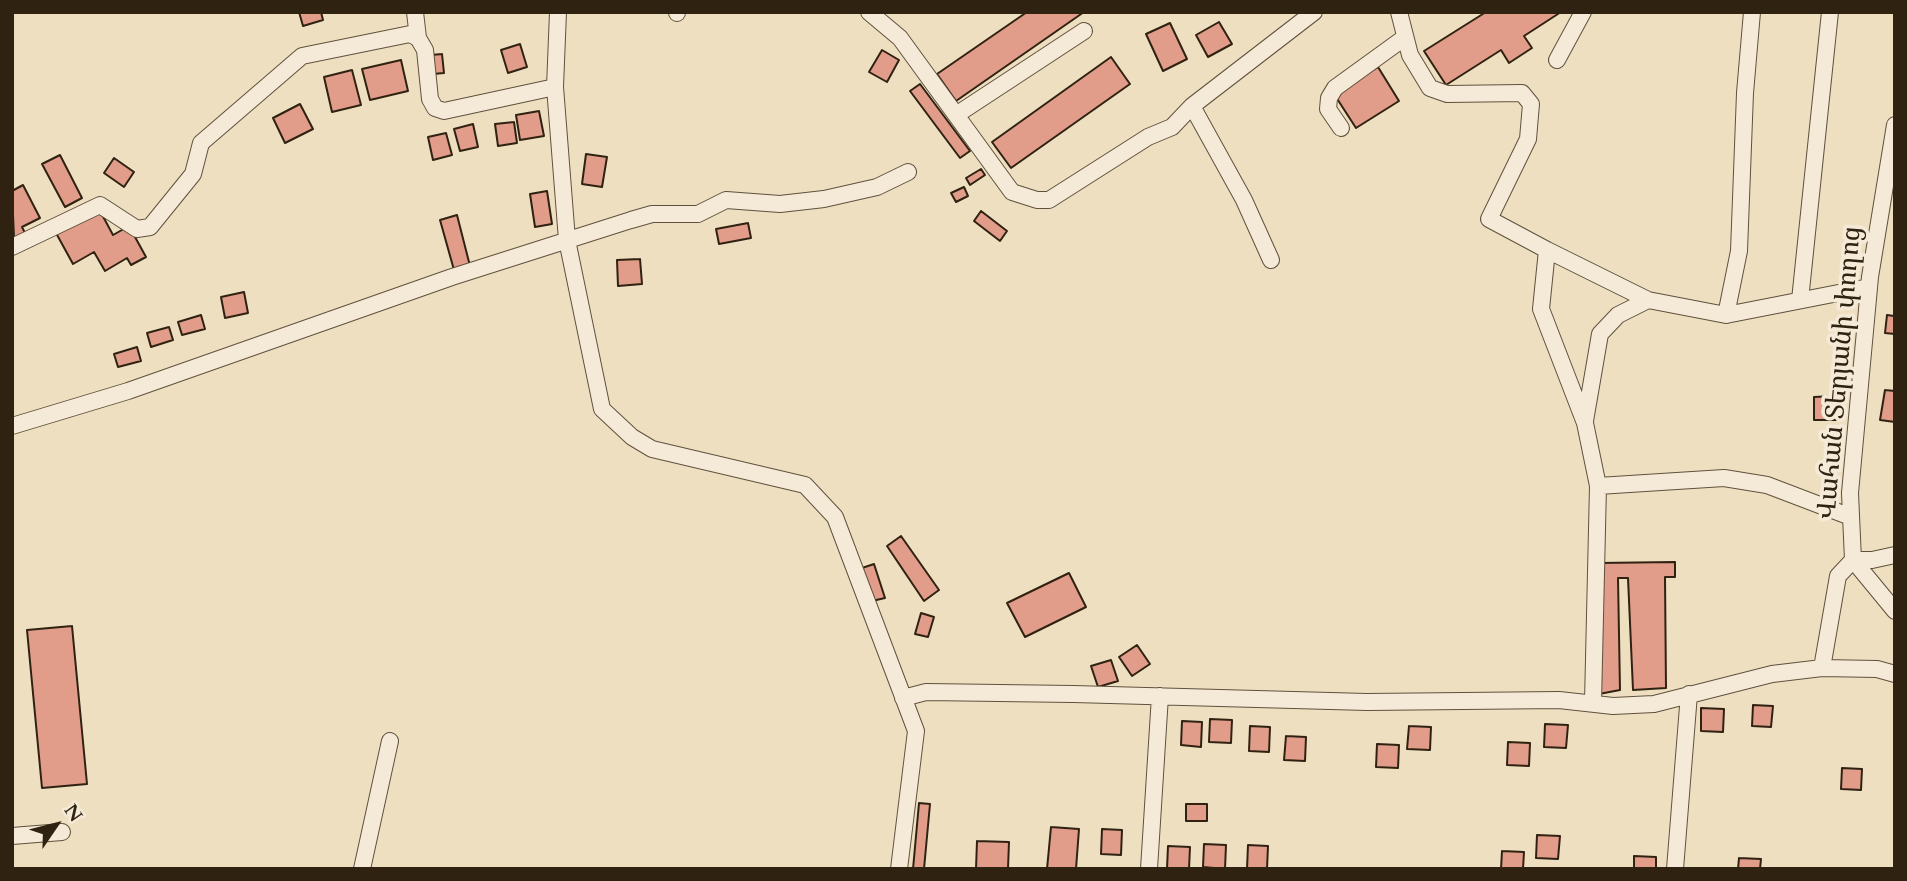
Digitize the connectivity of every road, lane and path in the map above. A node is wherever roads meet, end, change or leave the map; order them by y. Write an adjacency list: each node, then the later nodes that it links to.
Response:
1 (415, 12): 10 (street)
2 (558, 12): 13 (street)
3 (869, 12): 15 (street)
4 (1314, 12): 14 (street)
5 (1399, 12): 11 (street)
6 (1583, 12): 12 (street)
7 (1752, 12): 27 (street)
8 (1830, 12): 26 (street)
9 (1084, 31): 15 (street)
10 (418, 38): 13 (street); 21 (street)
11 (1404, 38): 17 (street); 22 (street)
12 (1557, 60)
13 (555, 87): 20 (street)
14 (1192, 106): 15 (street); 23 (street)
15 (956, 115)
16 (1895, 125): 18 (street, Վահան Տերյանի փողոց)
17 (1341, 128)
18 (1892, 156): 24 (street, Վահան Տերյանի փողոց)
19 (908, 172): 20 (street)
20 (567, 240): 29 (street); 39 (street)
21 (12, 247)
22 (1547, 250): 25 (street); 28 (street)
23 (1271, 260)
24 (1869, 287): 26 (street); 31 (street, Վահան Տերյանի փողոց)
25 (1648, 300): 27 (street); 28 (street)
26 (1800, 300): 27 (street)
27 (1726, 315)
28 (1585, 422): 30 (street)
29 (12, 426)
30 (1598, 486): 31 (street); 40 (street)
31 (1851, 517): 33 (street, Վահան Տերյանի փողոց)
32 (1895, 555): 33 (street)
33 (1853, 560): 34 (street); 35 (street)
34 (1895, 611)
35 (1822, 668): 36 (street); 37 (street)
36 (1895, 674)
37 (1689, 694): 40 (street); 47 (street)
38 (1160, 696): 39 (street); 40 (street); 46 (street)
39 (903, 698): 45 (street)
40 (1593, 702)
41 (390, 741): 44 (street)
42 (62, 832): 43 (street)
43 (12, 836)
44 (362, 869)
45 (899, 869)
46 (1149, 869)
47 (1675, 869)

